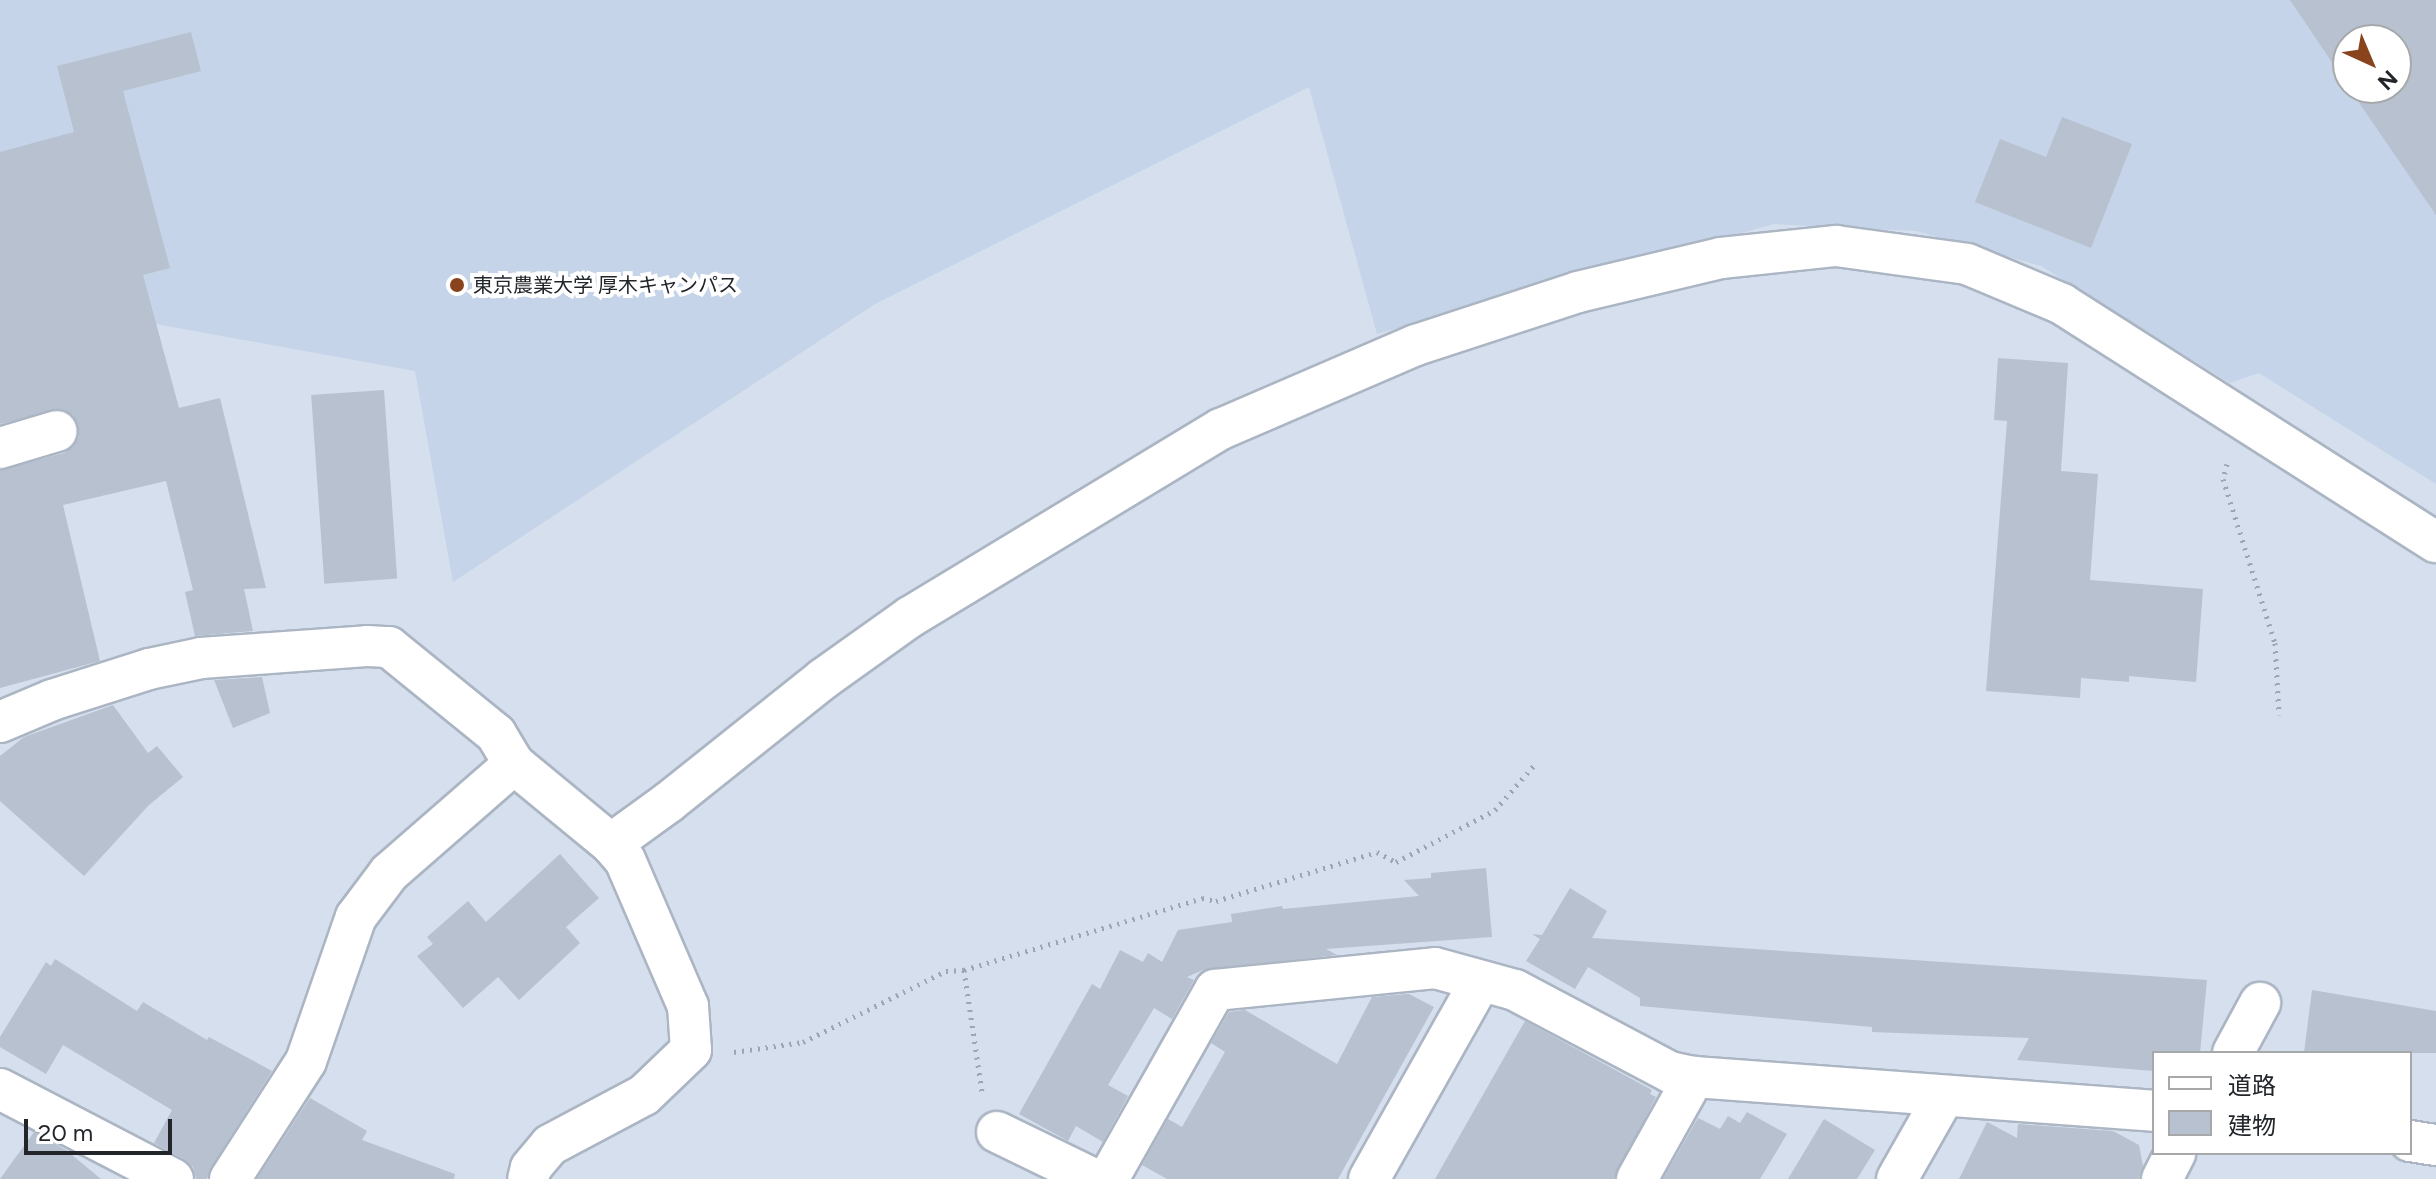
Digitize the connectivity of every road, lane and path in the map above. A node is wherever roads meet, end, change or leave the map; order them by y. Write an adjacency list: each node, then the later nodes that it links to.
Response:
1 (2240, 420): 4 (street); 5 (path); 9 (street)
2 (57, 431): 3 (street)
3 (0, 448)
4 (2436, 542)
5 (2279, 715)
6 (0, 722): 8 (street)
7 (1536, 763): 10 (path)
8 (514, 764): 9 (street); 24 (street)
9 (611, 844): 13 (street)
10 (964, 970): 13 (path); 19 (path)
11 (1480, 982): 15 (street); 27 (street); 28 (street)
12 (2260, 1003): 14 (street)
13 (691, 1050): 25 (street)
14 (2234, 1051)
15 (1694, 1077): 17 (street); 29 (street)
16 (0, 1089): 23 (street)
17 (1943, 1098): 18 (street); 30 (street)
18 (2152, 1111)
19 (997, 1132): 26 (street)
20 (2412, 1141): 21 (street)
21 (2436, 1145)
22 (2174, 1155): 31 (street)
23 (173, 1179)
24 (230, 1179)
25 (528, 1179)
26 (1094, 1179)
27 (1108, 1179)
28 (1369, 1179)
29 (1637, 1179)
30 (1897, 1179)
31 (2162, 1179)

